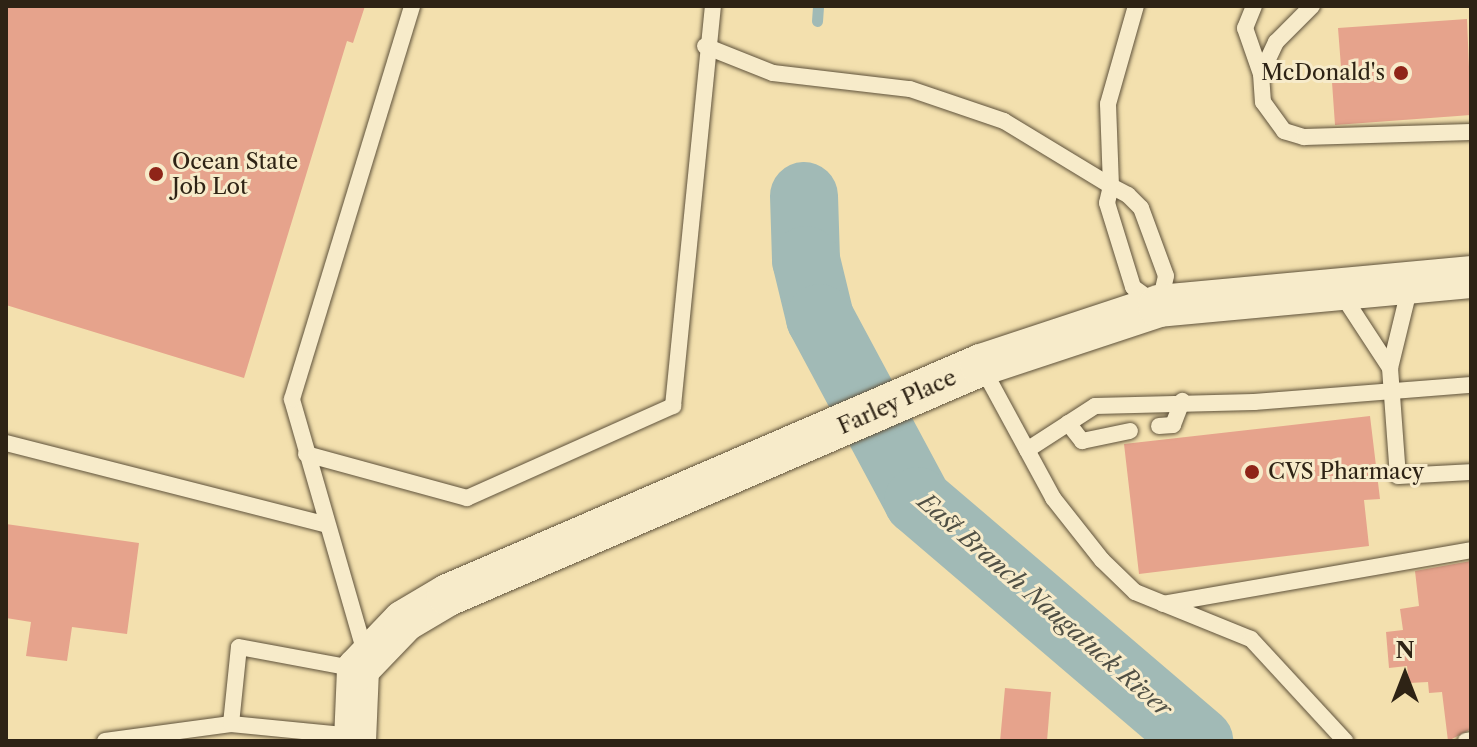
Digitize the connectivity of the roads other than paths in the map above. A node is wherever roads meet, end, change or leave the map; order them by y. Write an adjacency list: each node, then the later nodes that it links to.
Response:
1 (412, 6): 24 (lane)
2 (713, 6): 6 (lane)
3 (1136, 6): 9 (lane)
4 (1254, 6): 7 (lane)
5 (1312, 6): 7 (lane)
6 (705, 46): 9 (lane); 24 (lane)
7 (1261, 74): 8 (lane)
8 (1471, 132)
9 (1111, 186): 13 (lane); 13 (lane)
10 (1471, 277): 11 (main road, Farley Place)
11 (1411, 282): 12 (main road, Farley Place); 15 (lane)
12 (1338, 288): 13 (main road, Farley Place); 15 (lane)
13 (1159, 306): 14 (main road, Farley Place)
14 (981, 365): 23 (lane); 29 (main road, Farley Place)
15 (1390, 368): 17 (lane)
16 (1471, 385): 17 (lane)
17 (1392, 390): 18 (lane); 25 (lane)
18 (1182, 401): 19 (lane); 20 (lane)
19 (1068, 423): 21 (lane); 23 (lane)
20 (1159, 426)
21 (1130, 431)
22 (6, 443): 26 (lane)
23 (1027, 450): 28 (lane)
24 (306, 454): 26 (lane)
25 (1471, 472)
26 (324, 524): 29 (lane)
27 (1471, 550): 28 (lane)
28 (1163, 604): 33 (lane)
29 (362, 662): 30 (lane); 31 (main road)
30 (231, 724): 31 (lane); 32 (lane)
31 (354, 739)
32 (105, 741)
33 (1345, 741)

